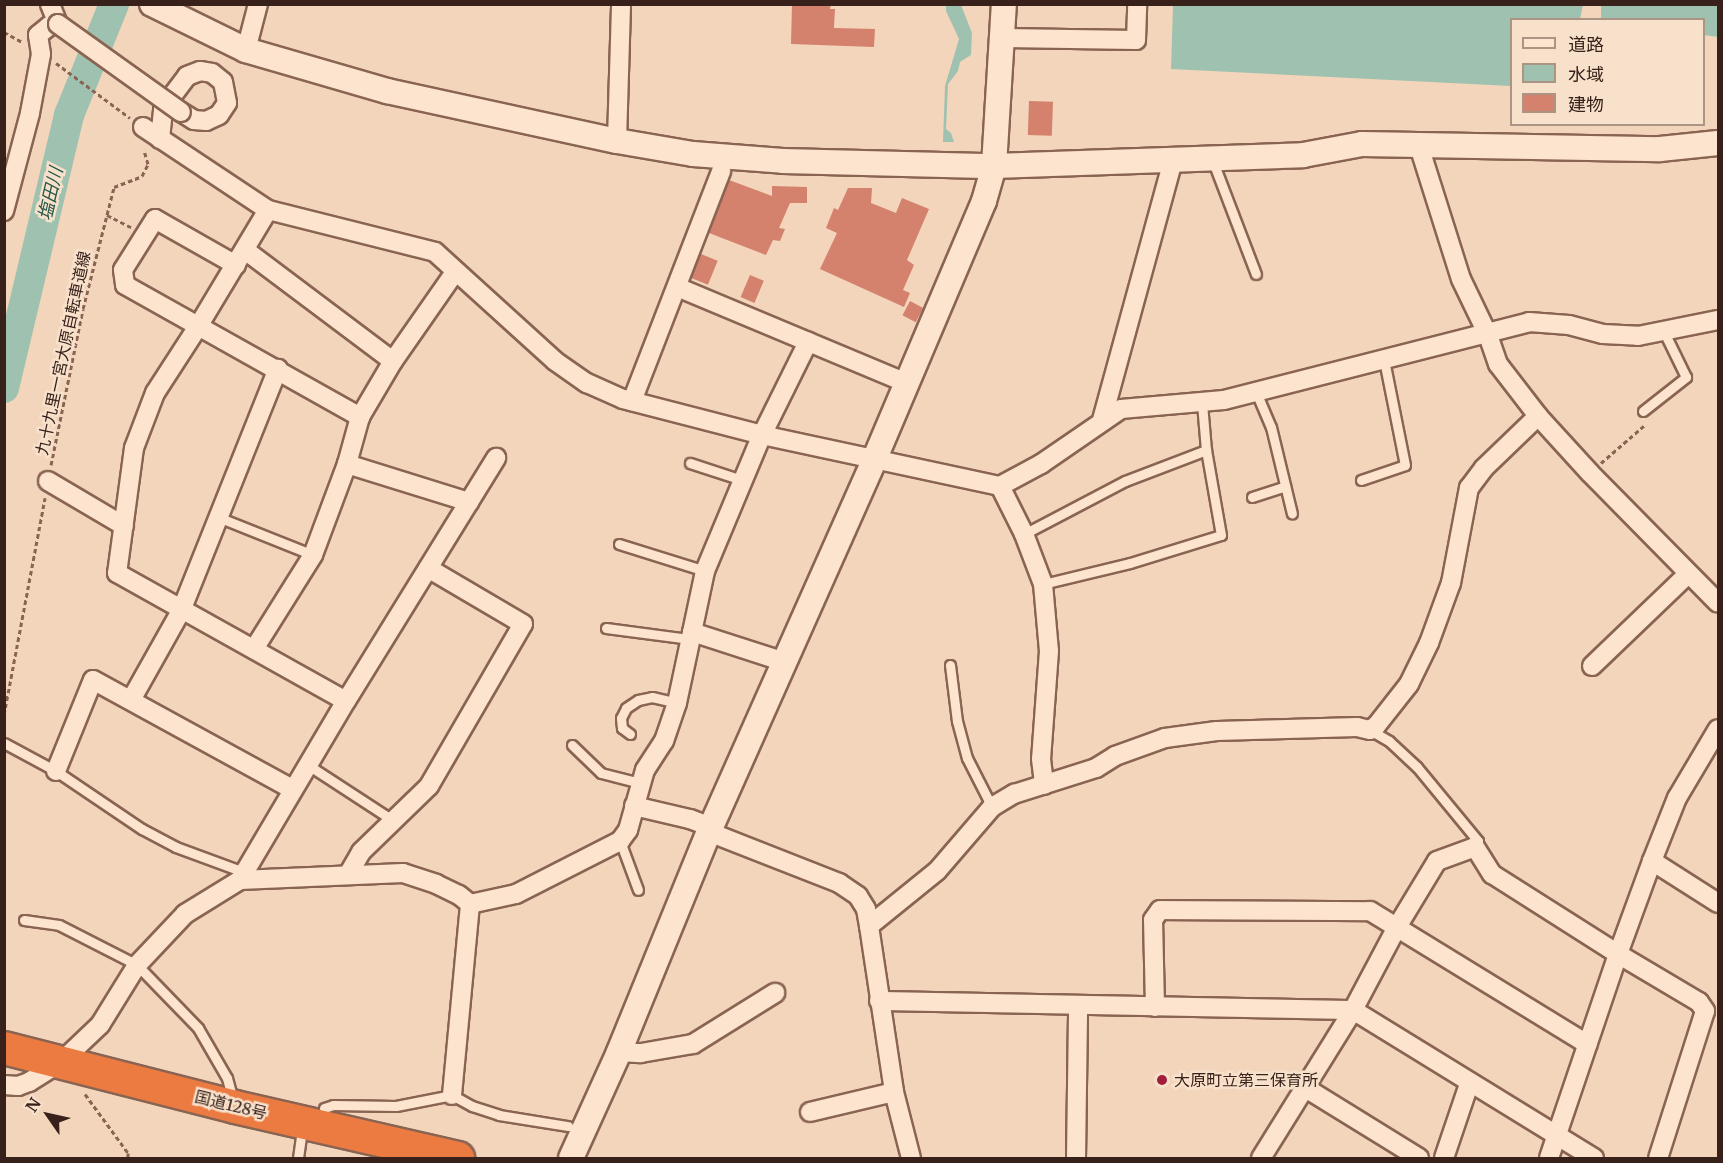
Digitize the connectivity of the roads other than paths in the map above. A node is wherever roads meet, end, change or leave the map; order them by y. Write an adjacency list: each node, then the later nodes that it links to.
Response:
1 (50, 4): 7 (street)
2 (152, 4): 9 (street)
3 (258, 4): 9 (street)
4 (621, 4): 12 (street)
5 (1004, 4): 8 (street)
6 (1137, 4): 8 (street)
7 (58, 24): 11 (street, bridge); 20 (street)
8 (1004, 38): 17 (street)
9 (246, 50): 12 (street)
10 (143, 127): 11 (street)
11 (160, 139): 19 (street)
12 (617, 141): 17 (street)
13 (1719, 143): 14 (street)
14 (1419, 146): 15 (street); 28 (street)
15 (1212, 159): 16 (street); 23 (lane)
16 (1173, 161): 17 (street); 40 (street)
17 (994, 166): 33 (street)
18 (721, 171): 24 (street)
19 (268, 210): 21 (street); 22 (street)
20 (4, 211)
21 (240, 257): 26 (street); 26 (street); 31 (street)
22 (455, 272): 31 (street); 35 (street)
23 (1256, 274)
24 (677, 287): 29 (street); 35 (street)
25 (1719, 320): 27 (street)
26 (200, 325): 32 (street); 56 (street)
27 (1664, 332): 28 (street); 37 (lane)
28 (1488, 335): 30 (street); 38 (street)
29 (808, 342): 33 (street); 41 (street)
30 (1384, 360): 34 (street); 48 (lane)
31 (393, 362): 39 (street)
32 (279, 369): 39 (street); 55 (street)
33 (907, 383): 44 (street)
34 (1256, 392): 36 (street); 51 (lane)
35 (632, 401): 41 (street)
36 (1202, 403): 40 (street); 42 (lane)
37 (1643, 411)
38 (1538, 416): 62 (street); 76 (street)
39 (360, 417): 46 (street)
40 (1102, 420): 50 (street)
41 (762, 435): 44 (street); 47 (street)
42 (1206, 450): 57 (lane); 63 (lane)
43 (496, 458): 53 (street)
44 (875, 458): 50 (street); 69 (street)
45 (690, 463): 47 (lane)
46 (347, 464): 53 (street); 59 (street)
47 (742, 480): 61 (street)
48 (1361, 480)
49 (48, 481): 56 (street)
50 (1000, 486): 57 (street)
51 (1285, 486): 52 (lane); 54 (lane)
52 (1252, 497)
53 (469, 502): 60 (street)
54 (1292, 514)
55 (218, 517): 59 (lane); 65 (street)
56 (124, 526): 65 (street)
57 (1023, 534): 63 (street)
58 (619, 544): 61 (lane)
59 (313, 555): 68 (street)
60 (428, 568): 73 (street); 87 (street)
61 (705, 571): 67 (street)
62 (1688, 574): 64 (street); 71 (street)
63 (1043, 584): 83 (street)
64 (1719, 603)
65 (182, 611): 68 (street); 72 (street)
66 (606, 628): 67 (lane)
67 (691, 636): 69 (street); 74 (street)
68 (254, 649): 73 (street)
69 (785, 662): 88 (street)
70 (950, 665): 86 (lane)
71 (1592, 666)
72 (131, 700): 81 (street); 84 (street)
73 (346, 700): 80 (street)
74 (677, 703): 77 (lane); 82 (street)
75 (1719, 729): 91 (street)
76 (1370, 730): 83 (street); 90 (lane)
77 (630, 734)
78 (4, 743): 81 (lane)
79 (572, 745): 82 (lane)
80 (308, 765): 84 (street); 87 (lane)
81 (56, 771): 93 (lane)
82 (640, 783): 85 (street)
83 (1044, 785): 86 (street)
84 (292, 789): 93 (street)
85 (634, 806): 88 (street); 89 (street)
86 (992, 807): 98 (street)
87 (395, 822): 92 (street)
88 (710, 830): 98 (street); 110 (street)
89 (620, 841): 94 (lane); 96 (street)
90 (1475, 847): 99 (street); 100 (street)
91 (1652, 861): 95 (street); 100 (street)
92 (349, 873): 93 (street); 96 (street)
93 (242, 876): 101 (street)
94 (638, 890)
95 (1719, 903)
96 (470, 904): 116 (street)
97 (24, 920): 101 (lane)
98 (870, 926): 103 (street)
99 (1397, 927): 105 (street); 106 (street); 108 (street)
100 (1618, 954): 107 (street); 108 (street)
101 (137, 965): 111 (street); 117 (lane)
102 (775, 993): 110 (street)
103 (879, 1001): 104 (street); 115 (street)
104 (1078, 1006): 105 (street); 126 (street)
105 (1155, 1007): 106 (street)
106 (1353, 1010): 112 (street); 114 (street)
107 (1712, 1016): 132 (street)
108 (1587, 1044): 121 (street)
109 (4, 1048): 111 (highway, 国道128号)
110 (619, 1052): 124 (street)
111 (62, 1062): 113 (street); 117 (highway, 国道128号)
112 (1469, 1084): 121 (street); 129 (street)
113 (4, 1085)
114 (1304, 1087): 127 (street); 128 (street)
115 (894, 1092): 118 (street); 125 (street)
116 (452, 1095): 119 (lane); 120 (lane)
117 (235, 1107): 119 (highway, 国道128号)
118 (810, 1112)
119 (314, 1115): 122 (lane); 123 (highway, 国道128号)
120 (568, 1126)
121 (1556, 1136): 130 (street); 131 (street)
122 (298, 1158)
123 (458, 1158)
124 (571, 1158)
125 (911, 1158)
126 (1076, 1158)
127 (1261, 1158)
128 (1419, 1158)
129 (1444, 1158)
130 (1549, 1158)
131 (1594, 1158)
132 (1658, 1158)

